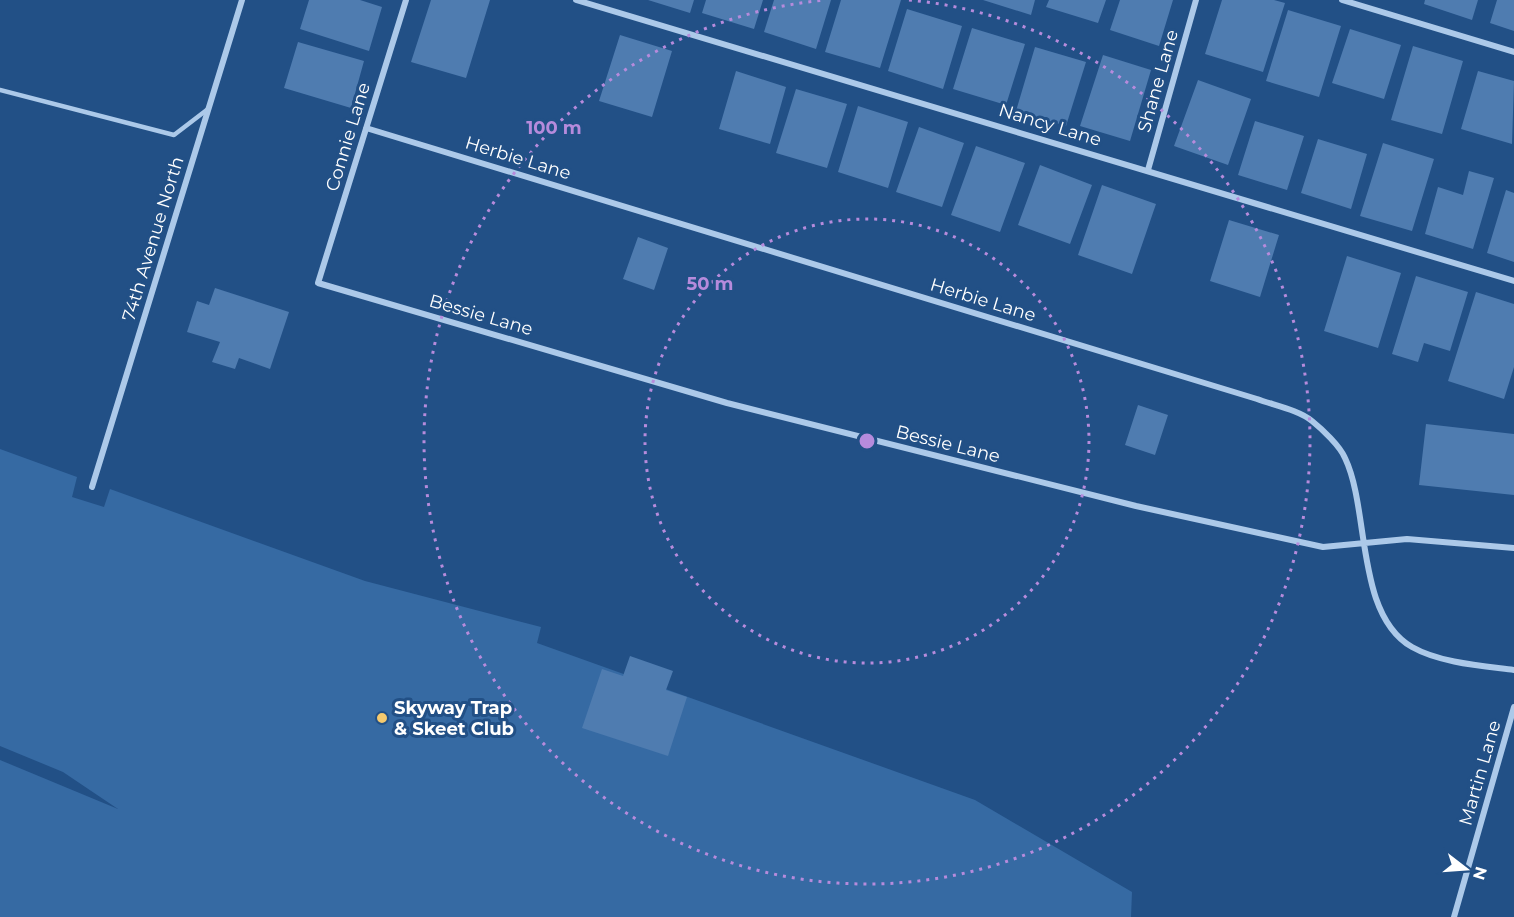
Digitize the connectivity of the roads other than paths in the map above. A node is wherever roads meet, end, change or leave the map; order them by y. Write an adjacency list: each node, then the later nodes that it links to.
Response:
1 (242, 0): 8 (street, 74th Avenue North)
2 (406, 0): 9 (street, Connie Lane)
3 (576, 0): 10 (street, Nancy Lane)
4 (1196, 0): 10 (street, Shane Lane)
5 (1342, 0): 6 (street)
6 (1514, 52)
7 (0, 90): 8 (lane)
8 (208, 109): 13 (street, 74th Avenue North)
9 (366, 128): 12 (street, Connie Lane); 14 (street, Herbie Lane)
10 (1148, 170): 11 (street, Nancy Lane)
11 (1514, 281)
12 (318, 283): 14 (street, Bessie Lane)
13 (92, 487)
14 (1362, 544): 15 (street); 16 (street)
15 (1514, 548)
16 (1514, 670)
17 (1514, 707): 18 (street, Martin Lane)
18 (1454, 917)

